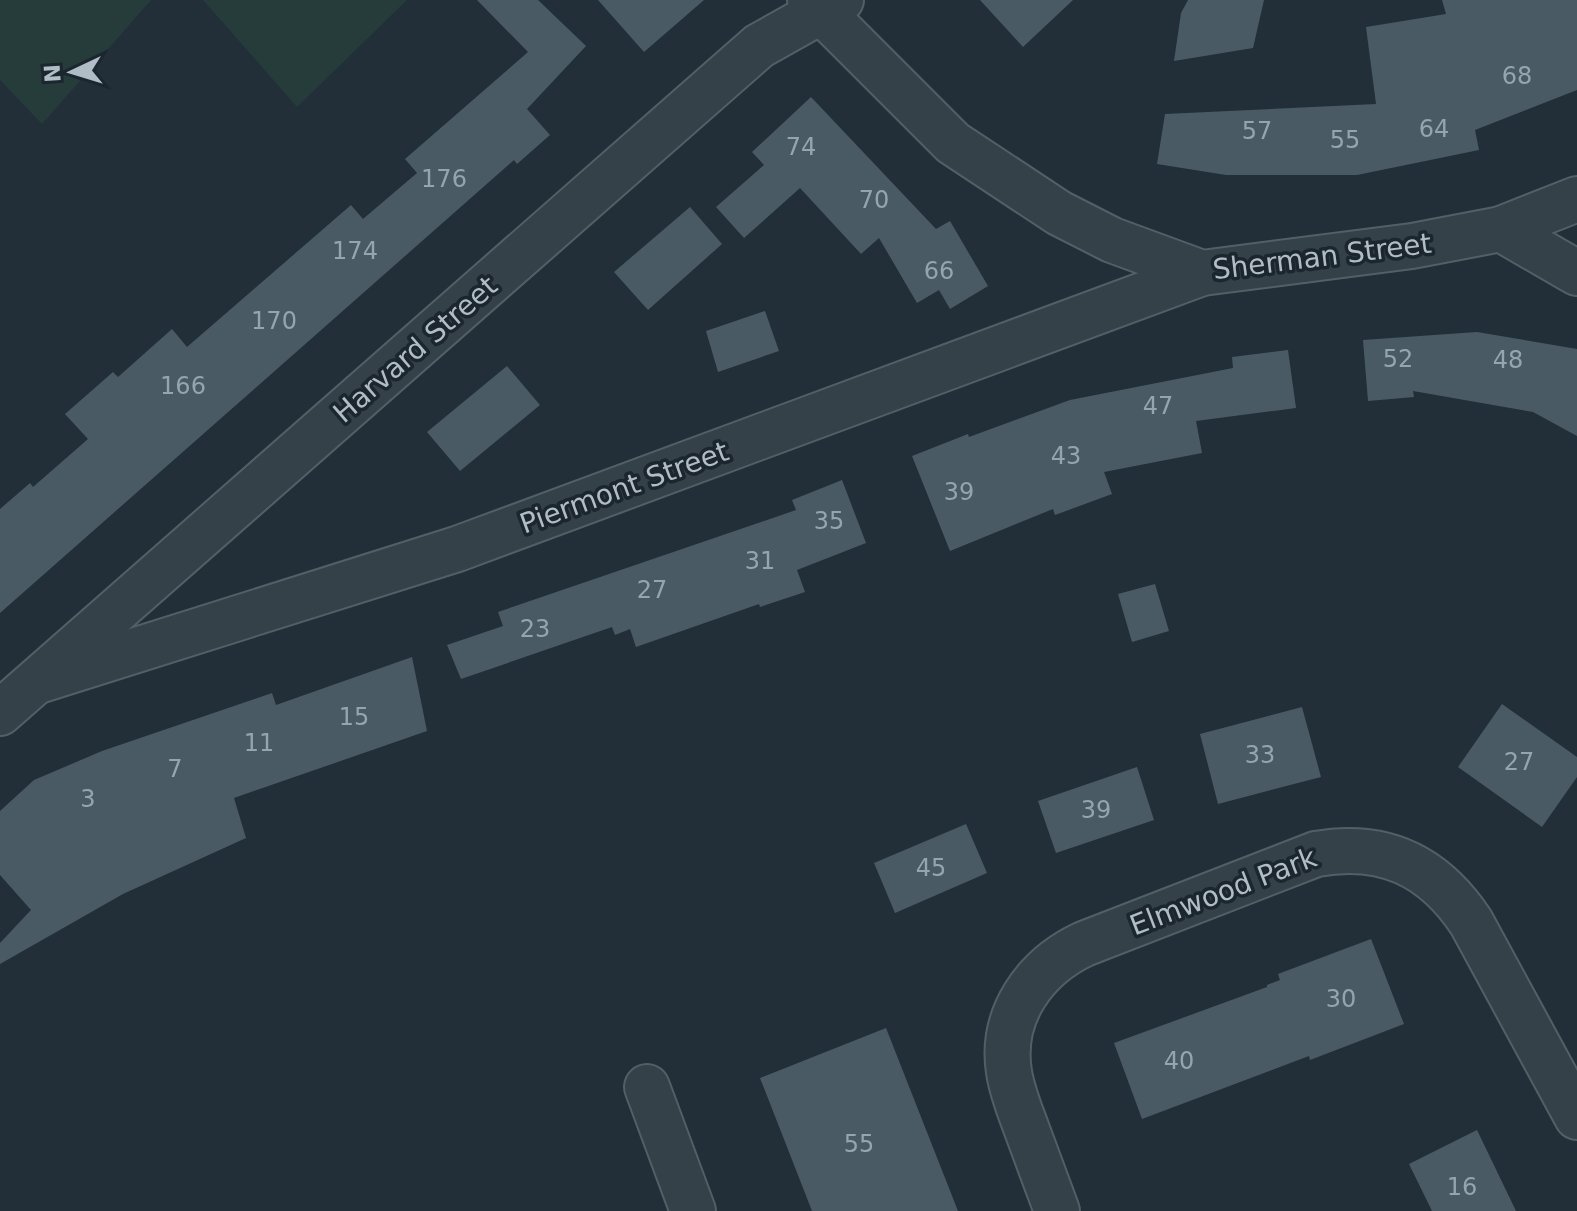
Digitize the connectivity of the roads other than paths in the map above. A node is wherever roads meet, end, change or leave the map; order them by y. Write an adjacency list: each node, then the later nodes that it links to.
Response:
1 (824, 4): 4 (street, Sherman Street); 6 (street, Harvard Street)
2 (1577, 199): 3 (street)
3 (1501, 229): 4 (street, Sherman Street); 5 (street)
4 (1202, 273): 6 (street, Piermont Street)
5 (1577, 273)
6 (38, 681): 7 (street, Harvard Street)
7 (0, 713)
8 (647, 1087): 10 (street)
9 (1577, 1117): 11 (street, Elmwood Park)
10 (693, 1211)
11 (1057, 1211)

